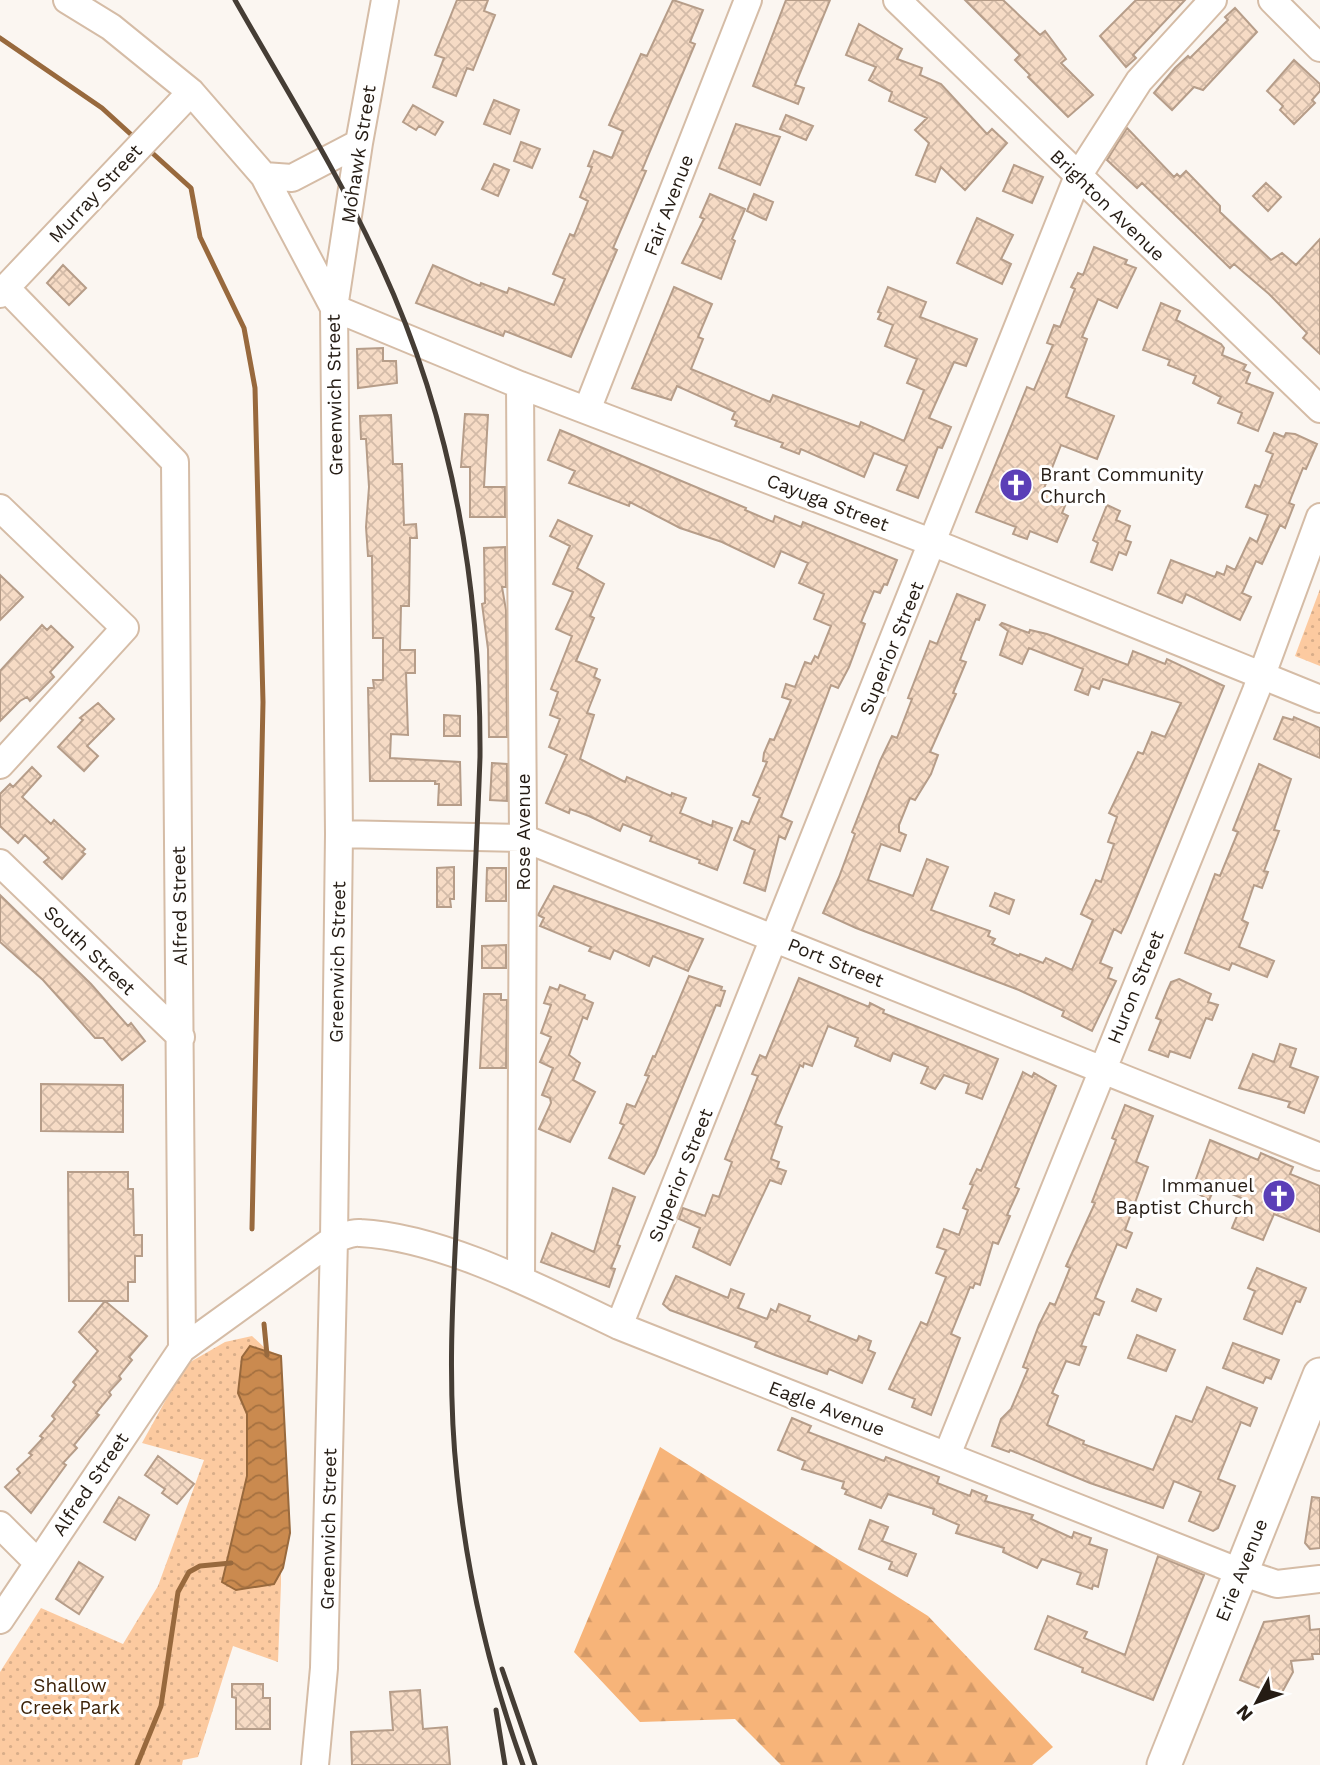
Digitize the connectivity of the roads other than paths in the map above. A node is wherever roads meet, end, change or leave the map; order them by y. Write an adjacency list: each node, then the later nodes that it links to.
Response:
1 (67, 0): 8 (street, Greenwich Street)
2 (385, 0): 9 (street, Mohawk Street)
3 (748, 0): 16 (street, Fair Avenue)
4 (897, 0): 11 (street, Brighton Avenue)
5 (1213, 0): 11 (street, Superior Street)
6 (1272, 0): 7 (street)
7 (1320, 48)
8 (184, 99): 10 (street, Greenwich Street); 12 (street, Murray Street)
9 (359, 142): 10 (street); 13 (street, Mohawk Street)
10 (264, 176): 13 (street, Greenwich Street)
11 (1078, 176): 15 (street, Brighton Avenue); 19 (street, Superior Street)
12 (3, 291): 27 (street, Alfred Street)
13 (334, 308): 14 (street, Cayuga Street); 23 (street, Greenwich Street)
14 (520, 384): 16 (street, Cayuga Street); 24 (street, Rose Avenue)
15 (1320, 409)
16 (587, 410): 19 (street, Cayuga Street)
17 (0, 508): 22 (street)
18 (1320, 517): 20 (street, Huron Street)
19 (933, 542): 20 (street, Cayuga Street); 26 (street, Superior Street)
20 (1262, 675): 21 (street, Cayuga Street); 28 (street, Huron Street)
21 (1320, 699)
22 (0, 765)
23 (339, 834): 24 (street, Port Street); 30 (street, Greenwich Street)
24 (523, 838): 26 (street, Port Street); 31 (street, Rose Avenue)
25 (0, 863): 27 (street, South Street)
26 (775, 937): 28 (street, Port Street); 32 (street, Superior Street)
27 (181, 1037): 33 (street, Alfred Street)
28 (1101, 1070): 29 (street, Port Street); 35 (street, Huron Street)
29 (1320, 1157)
30 (334, 1239): 31 (street, Eagle Avenue); 33 (street, Alfred Street); 41 (street, Greenwich Street)
31 (521, 1280): 32 (street, Eagle Avenue)
32 (619, 1326): 35 (street, Eagle Avenue)
33 (182, 1349): 37 (street, Alfred Street)
34 (1320, 1375): 38 (main road, Erie Avenue)
35 (947, 1455): 38 (street, Eagle Avenue)
36 (0, 1525): 37 (street)
37 (38, 1563): 40 (street, Alfred Street)
38 (1240, 1572): 39 (street, Eagle Avenue); 42 (main road, Erie Avenue)
39 (1320, 1578)
40 (0, 1620)
41 (315, 1765)
42 (1164, 1765)

